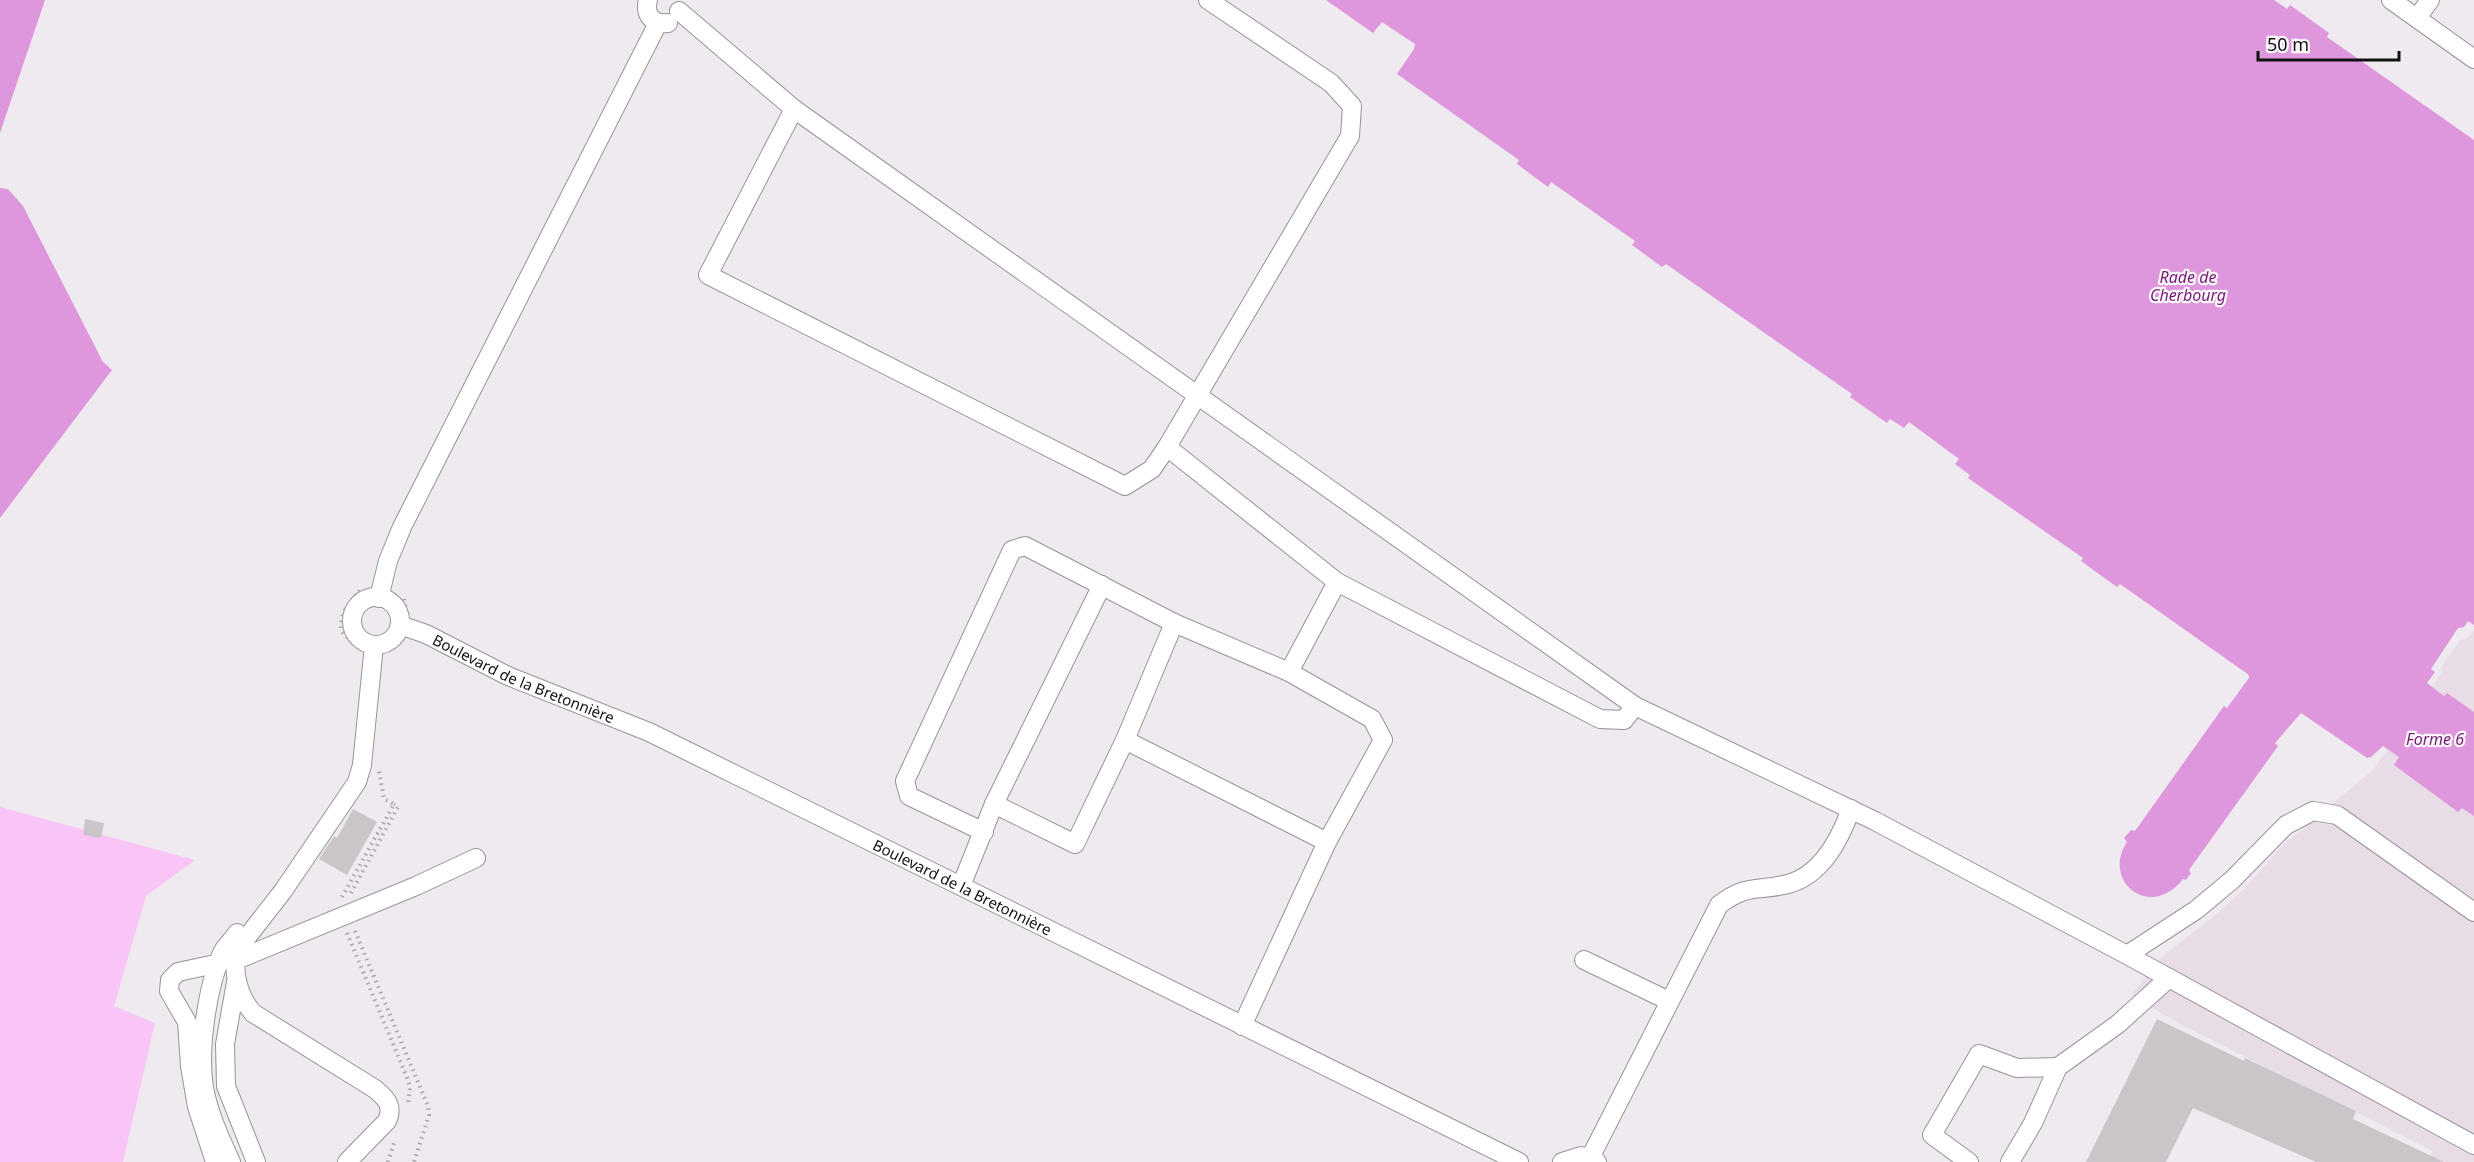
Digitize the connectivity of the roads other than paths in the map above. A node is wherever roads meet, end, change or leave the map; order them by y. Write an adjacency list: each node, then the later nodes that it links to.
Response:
1 (648, 0): 7 (lane)
2 (1208, 0): 10 (lane)
3 (2391, 0): 6 (lane)
4 (2430, 0): 6 (lane)
5 (679, 6): 7 (lane); 9 (lane)
6 (2417, 18): 8 (lane)
7 (658, 23): 14 (lane)
8 (2474, 59)
9 (794, 108): 10 (lane); 11 (lane)
10 (1197, 396): 11 (lane); 19 (lane)
11 (1167, 447): 12 (lane)
12 (1337, 582): 18 (lane); 19 (lane)
13 (1102, 585): 15 (lane); 21 (lane); 23 (lane)
14 (379, 598): 16 (lane); 17 (lane)
15 (1174, 623): 18 (lane); 20 (lane)
16 (400, 625): 17 (lane); 26 (lane, Boulevard de la Bretonnière)
17 (369, 644): 30 (lane); 30 (lane)
18 (1289, 672): 24 (lane)
19 (1635, 706): 22 (lane)
20 (1125, 740): 21 (lane); 24 (lane)
21 (994, 804): 23 (lane)
22 (1851, 809): 28 (lane); 33 (lane)
23 (984, 832): 26 (lane)
24 (1327, 842): 34 (lane)
25 (477, 858): 30 (lane)
26 (962, 886): 34 (lane, Boulevard de la Bretonnière)
27 (2474, 912): 28 (lane)
28 (2127, 955): 31 (lane)
29 (1584, 960): 33 (lane)
30 (227, 962): 32 (lane); 39 (lane); 40 (lane)
31 (2169, 978): 35 (lane); 36 (lane)
32 (236, 980): 41 (lane); 42 (lane)
33 (1669, 1001): 38 (lane)
34 (1242, 1026): 43 (lane, Boulevard de la Bretonnière)
35 (2058, 1067): 45 (lane); 46 (lane)
36 (2474, 1145)
37 (2474, 1153): 47 (lane)
38 (1593, 1160): 44 (lane)
39 (215, 1162)
40 (231, 1162)
41 (256, 1162)
42 (346, 1162)
43 (1519, 1162)
44 (1562, 1162)
45 (1969, 1162)
46 (2010, 1162)
47 (2469, 1162)

